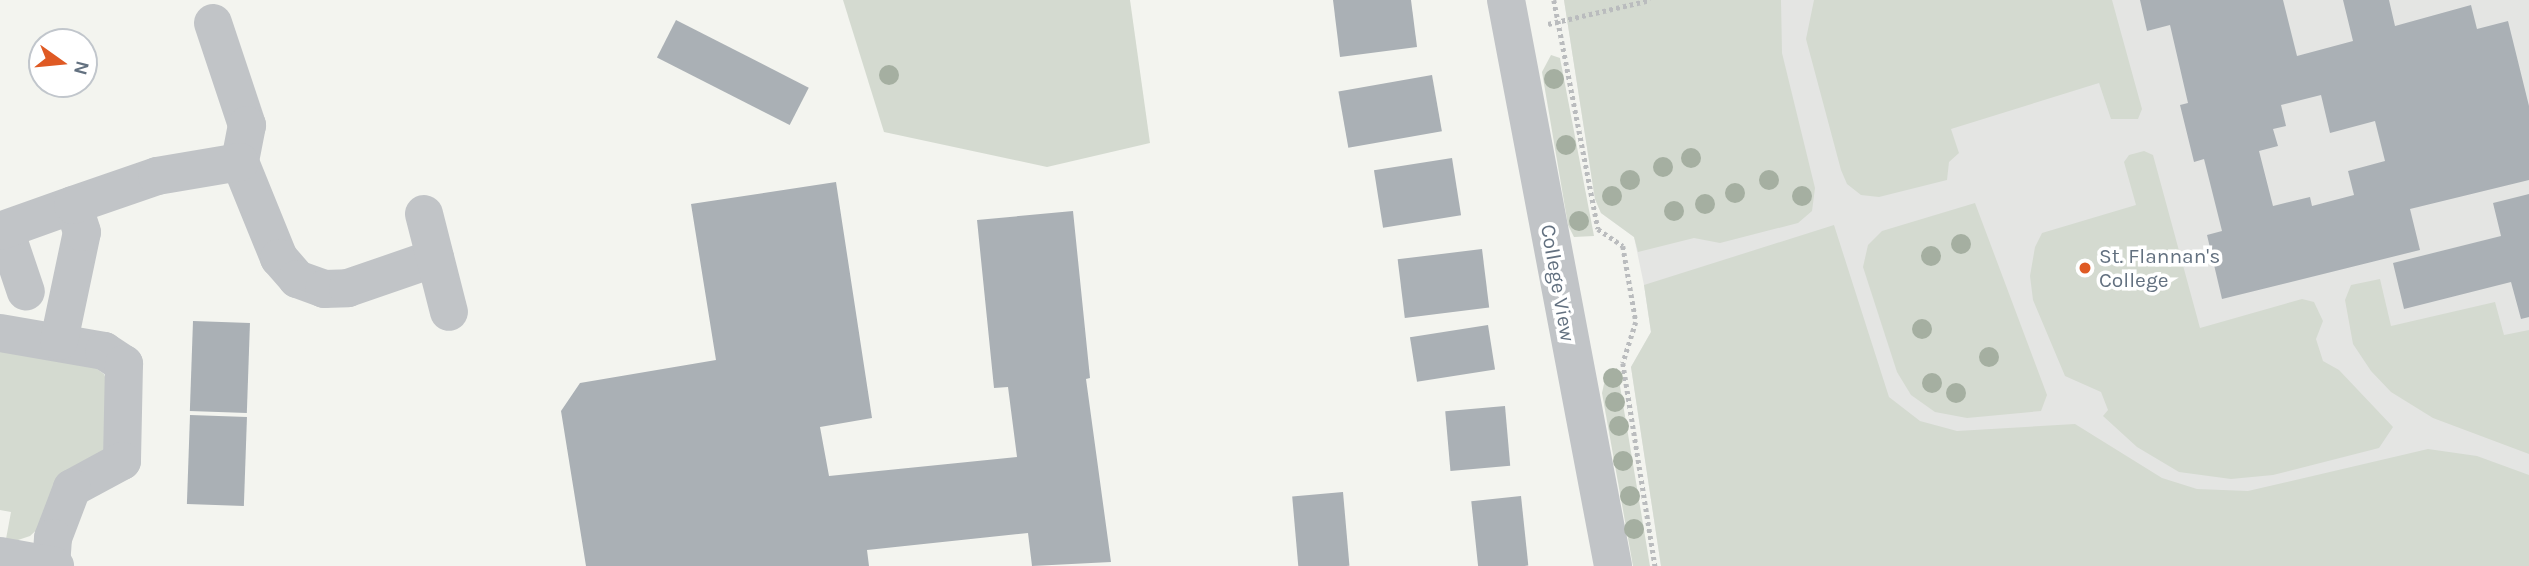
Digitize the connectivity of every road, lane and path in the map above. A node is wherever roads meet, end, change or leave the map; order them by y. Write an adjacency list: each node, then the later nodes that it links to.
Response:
1 (1554, 0): 4 (path)
2 (1650, 0): 4 (path)
3 (1510, 15): 4 (path); 17 (street, College View)
4 (1559, 22): 18 (path)
5 (213, 23): 6 (street)
6 (240, 162): 7 (street); 10 (street)
7 (73, 205): 9 (street); 14 (street)
8 (424, 214): 10 (street)
9 (2, 230): 11 (street)
10 (435, 258): 12 (street)
11 (26, 292)
12 (449, 312)
13 (0, 333): 14 (street)
14 (60, 341): 16 (street)
15 (0, 556): 16 (street)
16 (53, 566)
17 (1613, 566)
18 (1655, 566)

